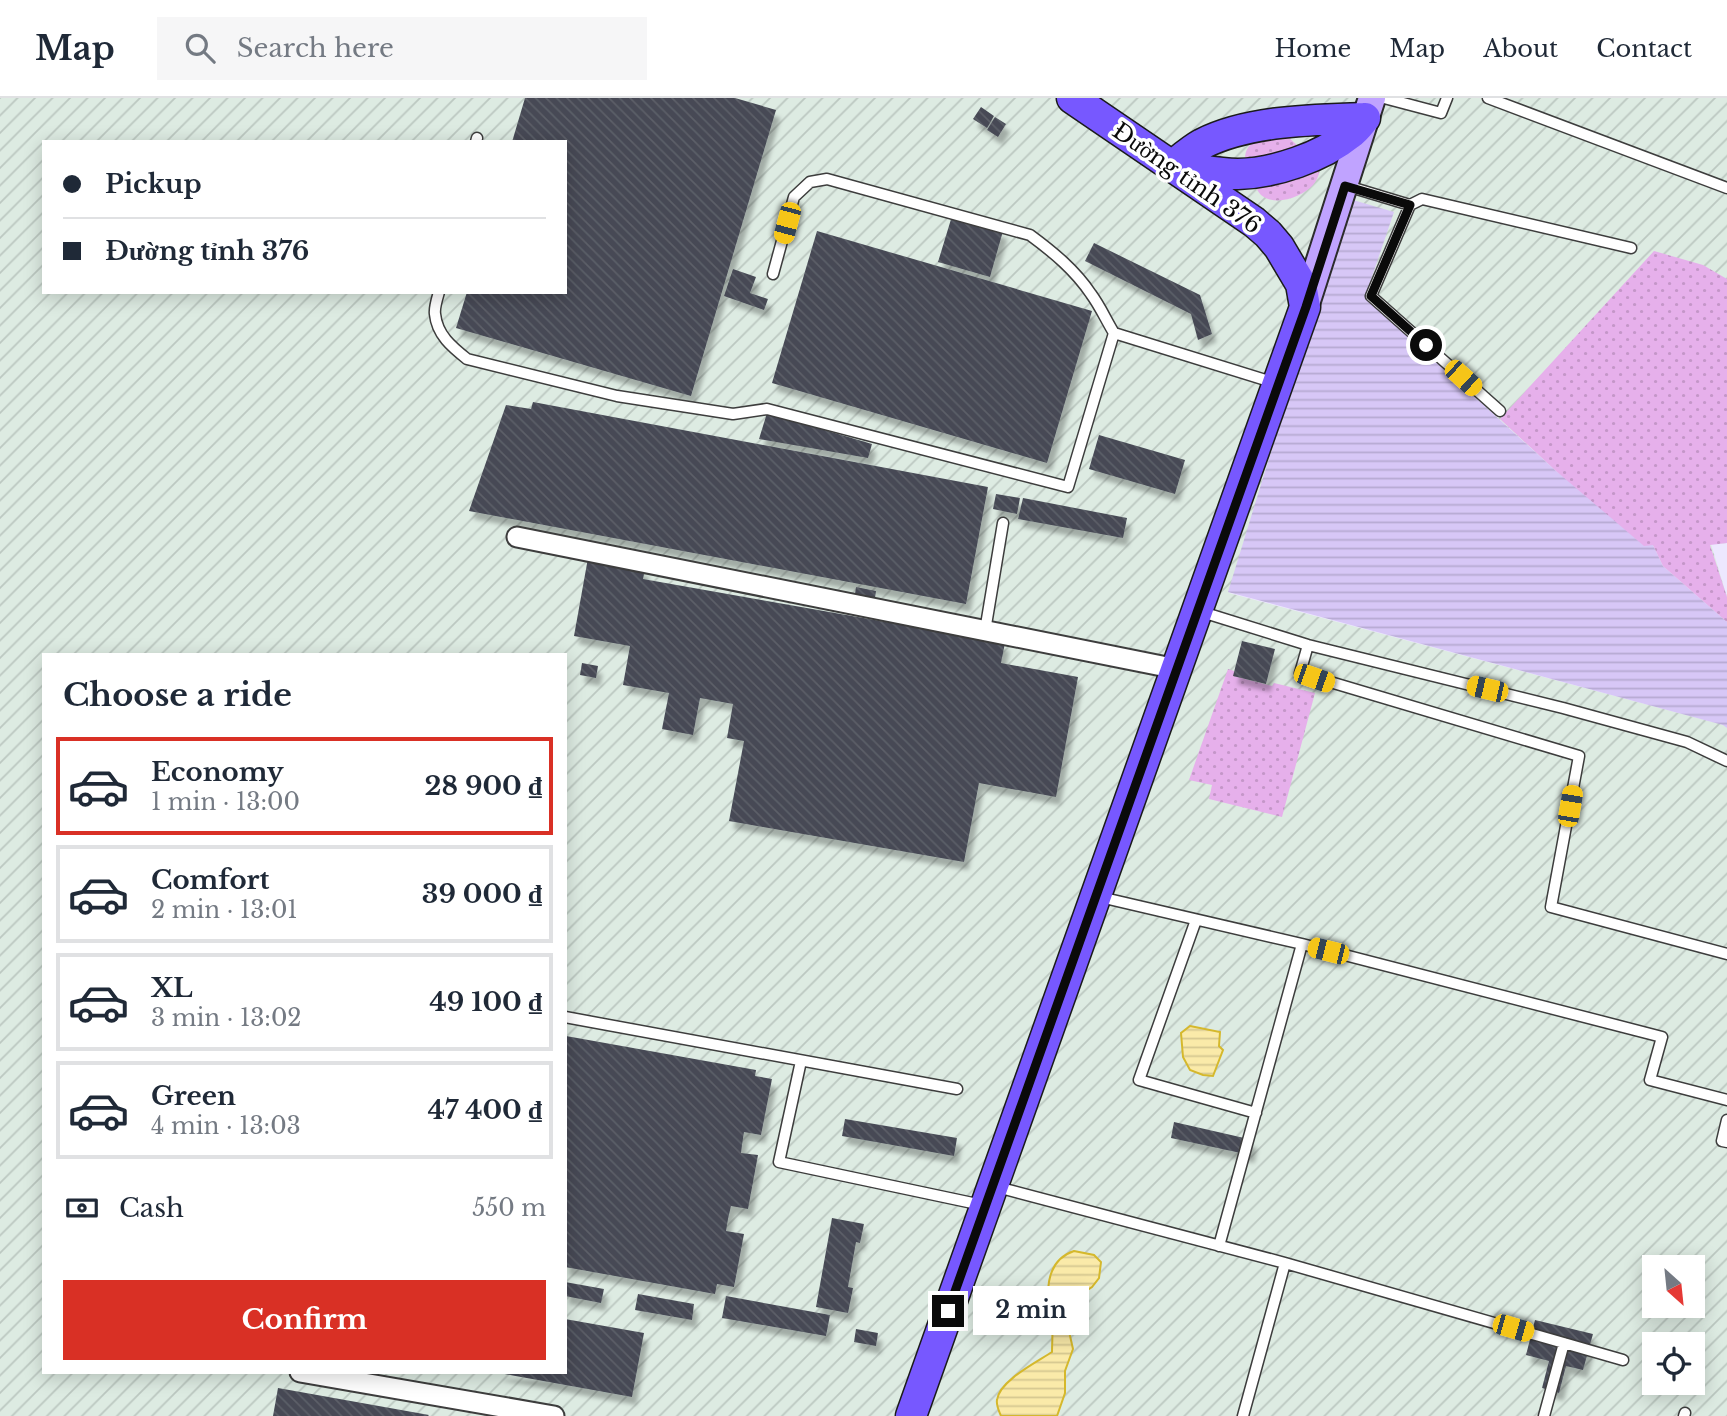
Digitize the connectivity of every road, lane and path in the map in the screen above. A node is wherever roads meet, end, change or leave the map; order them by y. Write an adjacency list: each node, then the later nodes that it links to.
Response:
1 (1072, 98): 5 (main road, Đường tỉnh 376)
2 (1447, 98): 4 (lane)
3 (1488, 98): 7 (lane)
4 (1374, 105): 5 (main road); 5 (main road); 6 (main road)
5 (1171, 167): 12 (main road, Đường tỉnh 376)
6 (1345, 186): 8 (lane); 12 (main road)
7 (1727, 188)
8 (1410, 205): 9 (lane); 15 (lane)
9 (1631, 248)
10 (773, 274): 13 (lane)
11 (439, 294): 13 (lane)
12 (1306, 307): 14 (main road)
13 (1114, 333): 14 (lane)
14 (1278, 384): 18 (main road)
15 (1500, 411)
16 (1003, 523): 19 (lane)
17 (517, 537): 19 (street)
18 (1198, 610): 20 (lane); 21 (main road)
19 (985, 631): 21 (street)
20 (1308, 645): 22 (lane); 26 (lane)
21 (1177, 669): 23 (main road)
22 (1727, 761)
23 (1096, 897): 24 (lane); 34 (main road)
24 (1196, 919): 25 (lane); 31 (lane)
25 (1302, 944): 30 (lane); 31 (lane)
26 (1727, 954)
27 (567, 1017): 28 (lane)
28 (801, 1061): 29 (lane); 34 (lane)
29 (957, 1089)
30 (1727, 1100)
31 (1255, 1113): 35 (lane)
32 (1727, 1120): 33 (lane)
33 (1727, 1142)
34 (989, 1196): 35 (lane); 41 (main road)
35 (1219, 1246): 36 (lane)
36 (1285, 1263): 37 (lane); 42 (lane)
37 (1564, 1343): 38 (lane); 43 (lane)
38 (1623, 1360)
39 (312, 1374): 40 (street)
40 (554, 1416)
41 (911, 1416)
42 (1243, 1416)
43 (1544, 1416)

